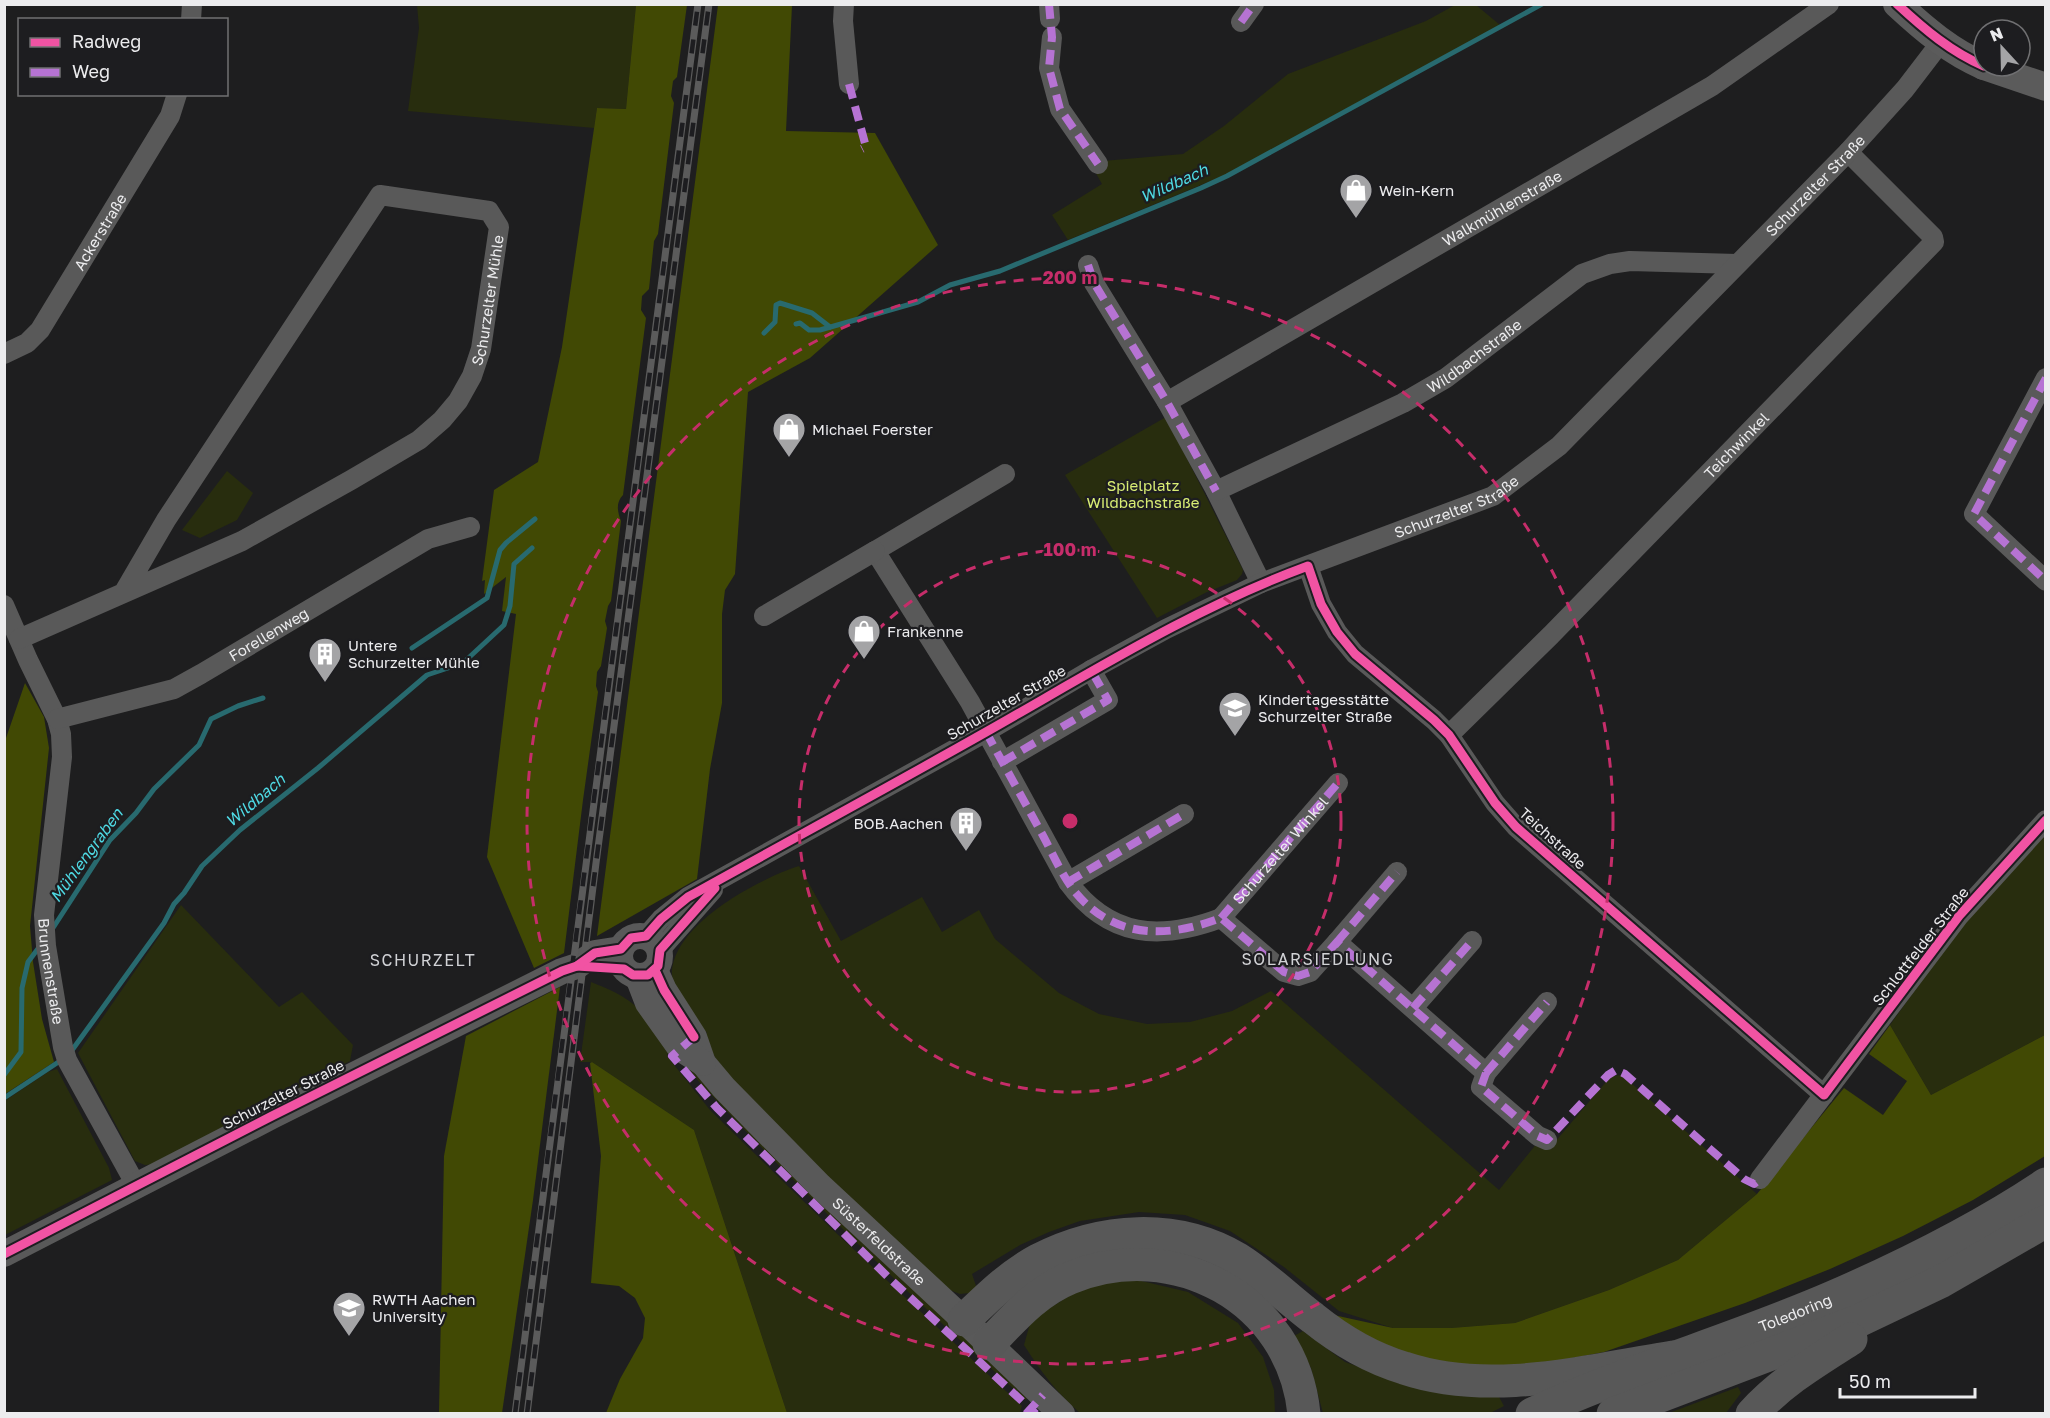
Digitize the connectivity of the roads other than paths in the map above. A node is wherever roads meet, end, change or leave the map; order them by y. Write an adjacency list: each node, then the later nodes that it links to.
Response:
1 (844, 4): 10 (street)
2 (1254, 4): 6 (street)
3 (1829, 4): 19 (street, Walkmühlenstraße)
4 (1897, 4): 7 (main road)
5 (1050, 20): 14 (street)
6 (1241, 22)
7 (1941, 42): 8 (main road); 13 (street, Schurzelter Straße)
8 (1972, 61)
9 (2019, 78): 11 (main road)
10 (849, 84)
11 (2046, 87)
12 (176, 96): 17 (street, Ackerstraße)
13 (1848, 152): 15 (street, Schurzelter Straße); 34 (street, Teichwinkel)
14 (1098, 164)
15 (1737, 264): 21 (street, Wildbachstraße); 24 (street, Schurzelter Straße)
16 (1088, 265): 19 (street)
17 (4, 354)
18 (2046, 378): 25 (street)
19 (1167, 402): 21 (street)
20 (1005, 474): 23 (street)
21 (1216, 491): 26 (street)
22 (470, 527): 32 (street, Forellenweg)
23 (874, 550): 29 (street); 33 (street, Schurzelter Winkel)
24 (1308, 566): 26 (street, Schurzelter Straße); 34 (street, Teichstraße)
25 (2046, 581)
26 (1261, 583): 31 (street, Schurzelter Straße)
27 (124, 592): 27 (street, Schurzelter Mühle); 30 (street, Schurzelter Mühle)
28 (4, 605): 30 (street, Brunnenstraße)
29 (764, 616)
30 (19, 639): 32 (street, Brunnenstraße)
31 (1091, 670): 33 (street, Schurzelter Straße); 35 (street)
32 (57, 719): 52 (street, Brunnenstraße)
33 (986, 732): 35 (street, Schurzelter Winkel); 44 (street, Schurzelter Straße)
34 (1449, 735): 48 (street, Teichstraße)
35 (1002, 762): 40 (street, Schurzelter Winkel)
36 (1338, 783): 41 (street, Schurzelter Winkel)
37 (1184, 814): 40 (street)
38 (2046, 820): 48 (street, Schlottfelder Straße)
39 (1397, 872): 43 (street, Schurzelter Winkel)
40 (1068, 882): 41 (street, Schurzelter Winkel)
41 (1221, 918): 43 (street, Schurzelter Winkel)
42 (1473, 940): 46 (street)
43 (1337, 942): 46 (street)
44 (641, 959): 52 (street, Schurzelter Straße); 56 (street, Süsterfeldstraße)
45 (1547, 1002): 47 (street)
46 (1413, 1008): 47 (street)
47 (1486, 1073): 49 (street)
48 (1824, 1095): 50 (street, Schlottfelder Straße)
49 (1547, 1140)
50 (1760, 1179)
51 (2046, 1184): 58 (highway, Toledoring)
52 (137, 1187): 54 (street, Schurzelter Straße)
53 (2046, 1221): 55 (highway, Toledoring)
54 (4, 1254)
55 (1942, 1281): 62 (highway, Toledoring); 63 (highway)
56 (964, 1320): 57 (street, Süsterfeldstraße); 58 (highway)
57 (989, 1344): 59 (street, Süsterfeldstraße); 60 (highway)
58 (1673, 1357): 61 (highway, Toledoring)
59 (1062, 1413)
60 (1304, 1413)
61 (1532, 1413)
62 (1613, 1413)
63 (1752, 1413)

